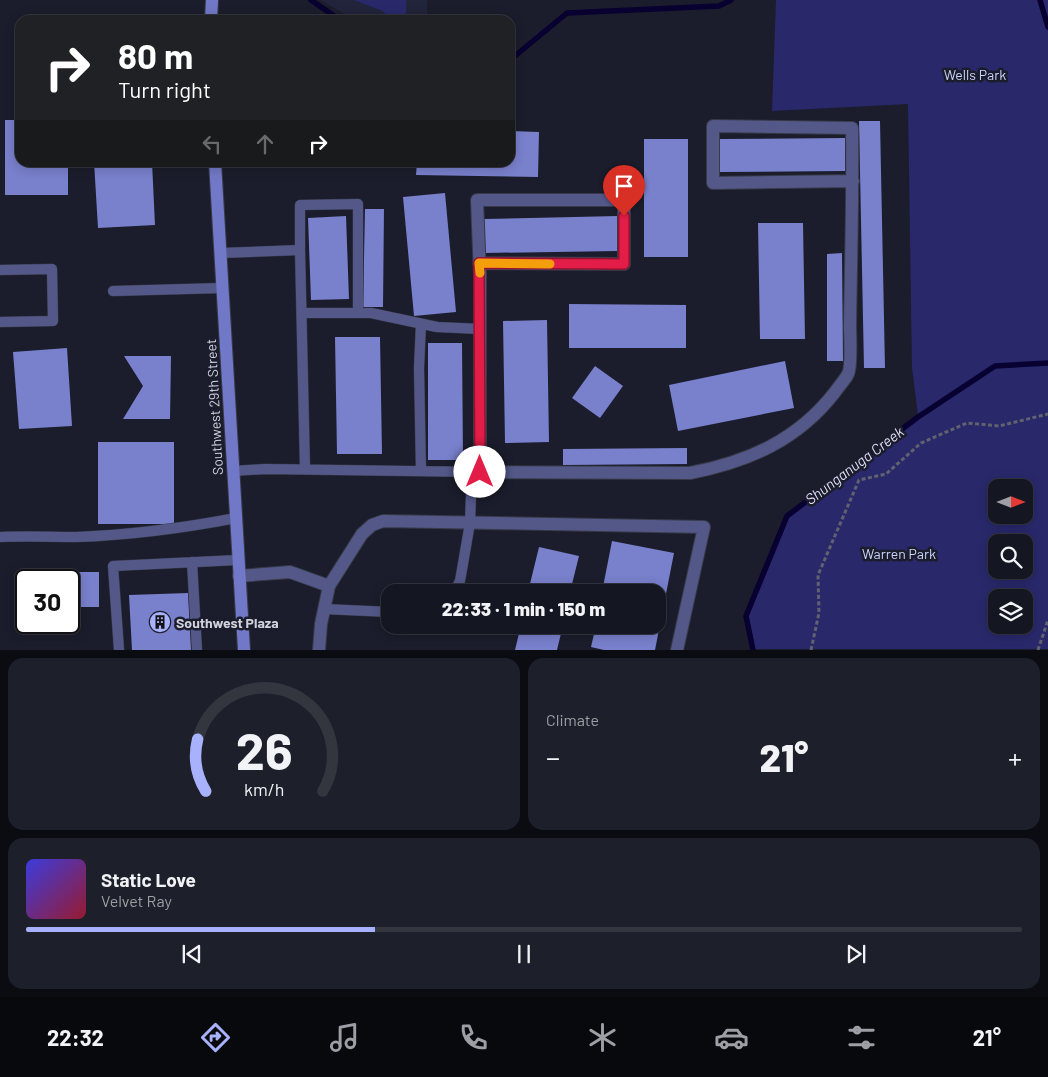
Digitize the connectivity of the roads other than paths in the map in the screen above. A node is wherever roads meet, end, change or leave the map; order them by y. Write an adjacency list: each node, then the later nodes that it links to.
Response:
1 (212, 0): 2 (main road)
2 (211, 15)
3 (215, 167): 6 (main road, Southwest 29th Street)
4 (853, 182): 4 (street); 19 (street)
5 (300, 250): 6 (lane); 11 (lane); 12 (lane)
6 (220, 253): 9 (main road, Southwest 29th Street)
7 (479, 263): 7 (street); 15 (street)
8 (0, 270): 13 (lane)
9 (222, 288): 10 (lane); 17 (main road, Southwest 29th Street)
10 (113, 291)
11 (358, 312): 12 (lane); 14 (lane)
12 (302, 313): 16 (lane)
13 (0, 322)
14 (421, 324): 15 (lane); 18 (lane)
15 (480, 329): 19 (street)
16 (305, 469): 17 (lane); 18 (lane)
17 (233, 471): 20 (main road, Southwest 29th Street)
18 (421, 471): 19 (lane)
19 (480, 472): 21 (lane)
20 (236, 518): 22 (lane); 23 (main road, Southwest 29th Street)
21 (470, 523): 26 (lane); 27 (street); 34 (street)
22 (0, 537)
23 (238, 560): 24 (lane); 25 (main road, Southwest 29th Street)
24 (192, 562): 30 (lane); 31 (lane)
25 (239, 576): 27 (street); 32 (main road, Southwest 29th Street)
26 (458, 584)
27 (329, 586): 28 (street)
28 (324, 609): 29 (lane); 33 (street)
29 (381, 612)
30 (119, 650)
31 (197, 650)
32 (244, 650)
33 (319, 650)
34 (677, 650)

